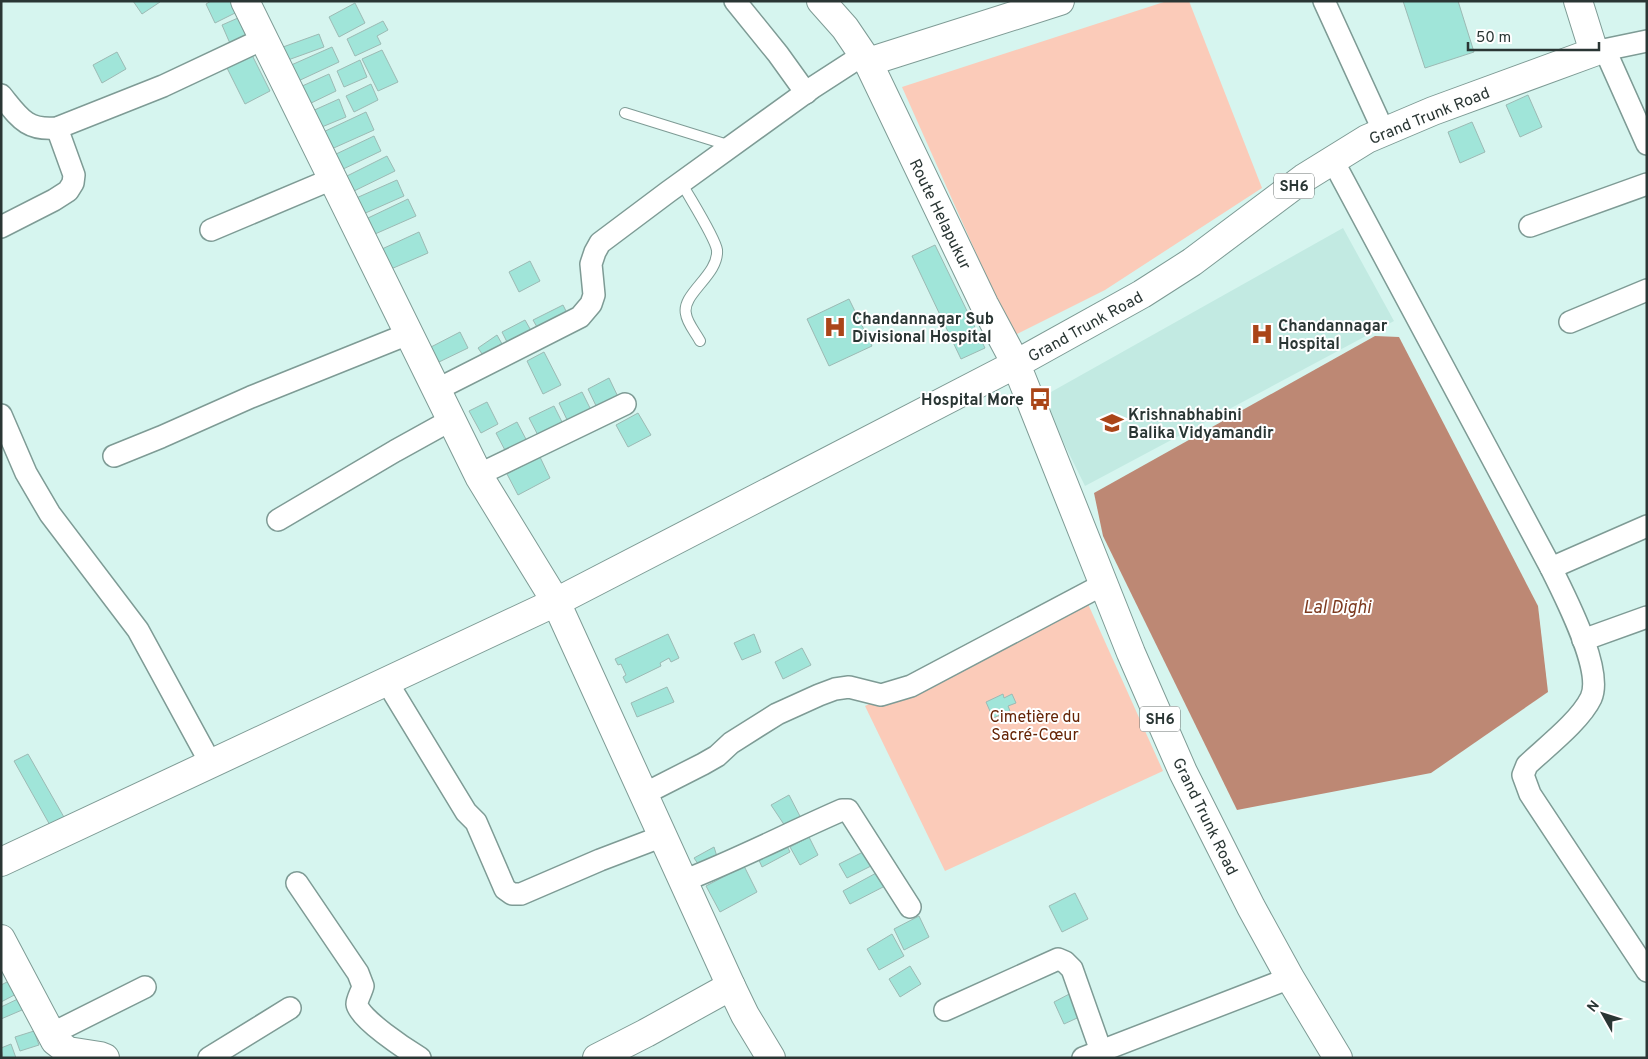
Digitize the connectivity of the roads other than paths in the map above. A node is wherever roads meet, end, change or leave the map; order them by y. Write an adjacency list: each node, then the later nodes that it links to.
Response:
1 (246, 1): 7 (main road)
2 (735, 1): 11 (street)
3 (821, 1): 10 (main road, Route Helapukur)
4 (1060, 1): 10 (main road)
5 (1324, 1): 15 (street)
6 (1578, 1): 9 (main road)
7 (263, 39): 14 (street); 19 (main road)
8 (1647, 41): 9 (street)
9 (1600, 51): 15 (main road, Grand Trunk Road / SH6); 16 (street)
10 (866, 59): 11 (street); 29 (main road, Route Helapukur)
11 (806, 93): 17 (street)
12 (1, 95): 14 (street)
13 (625, 113): 17 (lane)
14 (57, 128): 23 (street)
15 (1384, 132): 18 (main road, Grand Trunk Road / SH6)
16 (1647, 144)
17 (732, 146): 20 (street)
18 (1332, 159): 29 (main road, Grand Trunk Road / SH6); 38 (street)
19 (332, 179): 24 (street); 27 (main road)
20 (681, 182): 28 (lane); 30 (street)
21 (1647, 184): 22 (street)
22 (1530, 226)
23 (1, 227)
24 (211, 230)
25 (1647, 290): 26 (street)
26 (1570, 322)
27 (408, 334): 30 (main road); 34 (street)
28 (700, 341)
29 (1016, 364): 39 (main road, Grand Trunk Road / SH6); 40 (main road)
30 (436, 390): 33 (main road)
31 (625, 404): 35 (street)
32 (1, 415): 44 (street)
33 (451, 420): 35 (main road); 36 (street)
34 (114, 456)
35 (478, 475): 40 (main road)
36 (278, 520)
37 (1647, 526): 38 (street)
38 (1551, 568): 42 (street)
39 (1104, 584): 45 (street); 53 (main road, Grand Trunk Road / SH6)
40 (556, 602): 43 (main road); 45 (main road)
41 (1647, 617): 42 (street)
42 (1583, 640): 52 (street)
43 (387, 682): 44 (main road); 46 (street)
44 (211, 764): 47 (main road)
45 (644, 794): 46 (main road)
46 (663, 836): 48 (main road)
47 (1, 862)
48 (683, 881): 50 (street); 54 (main road)
49 (297, 883): 60 (street)
50 (910, 906)
51 (1, 939): 58 (main road)
52 (1647, 971)
53 (1290, 978): 59 (street); 65 (main road, Grand Trunk Road / SH6)
54 (731, 986): 63 (main road); 64 (main road)
55 (145, 987): 58 (street)
56 (290, 1008): 62 (street)
57 (944, 1010): 59 (street)
58 (51, 1034): 61 (main road)
59 (1092, 1054)
60 (410, 1056)
61 (105, 1058)
62 (209, 1058)
63 (597, 1058)
64 (770, 1058)
65 (1338, 1058)

